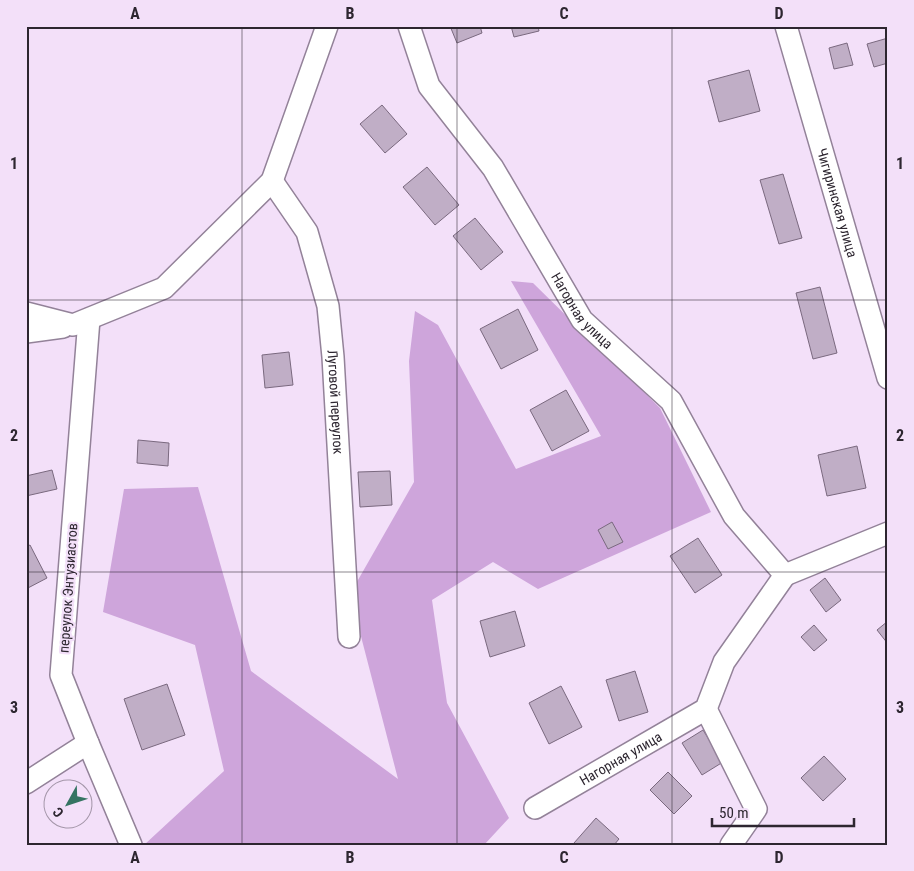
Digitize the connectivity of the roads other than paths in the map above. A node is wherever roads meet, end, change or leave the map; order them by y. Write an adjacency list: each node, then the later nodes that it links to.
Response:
1 (327, 26): 4 (street)
2 (409, 26): 10 (street, Нагорная улица)
3 (786, 26): 8 (street, Чигиринская улица)
4 (272, 181): 6 (street); 11 (street, Луговой переулок)
5 (26, 313): 6 (street)
6 (81, 322): 7 (street); 13 (street, переулок Энтузиастов)
7 (26, 332)
8 (888, 378)
9 (888, 533): 10 (street)
10 (785, 575): 12 (street)
11 (348, 637)
12 (706, 709): 15 (street, Нагорная улица); 17 (street)
13 (88, 743): 14 (street); 16 (street, переулок Энтузиастов)
14 (26, 782)
15 (535, 808)
16 (131, 845)
17 (731, 845)

